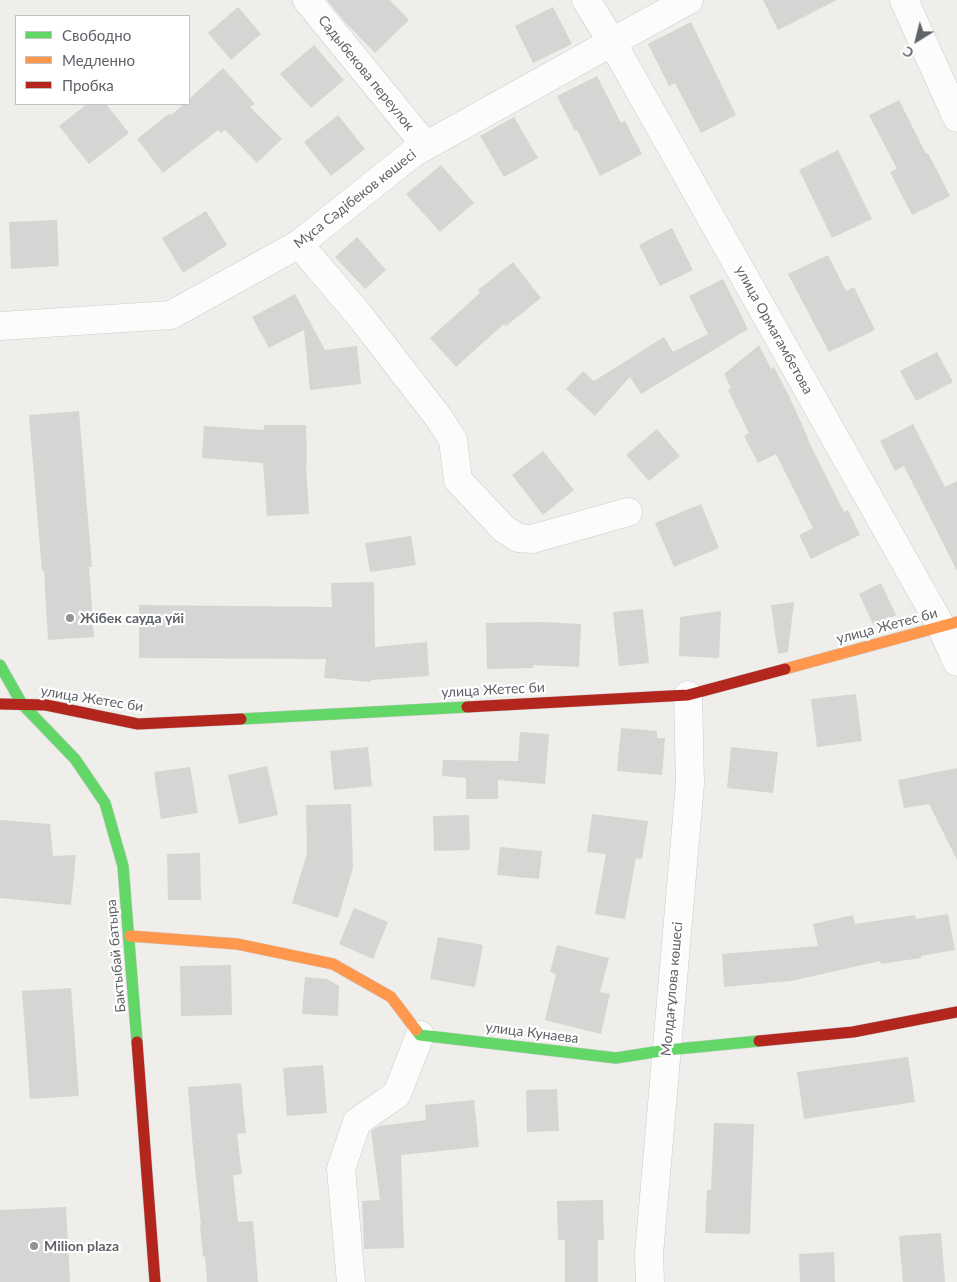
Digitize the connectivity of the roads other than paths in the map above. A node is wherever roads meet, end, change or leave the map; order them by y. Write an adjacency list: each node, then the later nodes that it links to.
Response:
1 (307, 0): 8 (street, Садыбекова переулок)
2 (586, 0): 5 (street, улица Ормагамбетова)
3 (689, 0): 5 (street, Мұса Сәдібеков көшесі)
4 (904, 0): 6 (street)
5 (612, 42): 8 (street, Мұса Сәдібеков көшесі); 12 (street, улица Ормагамбетова)
6 (950, 89): 7 (street)
7 (957, 118)
8 (426, 146): 9 (street, Мұса Сәдібеков көшесі)
9 (299, 244): 10 (street, Мұса Сәдібеков көшесі); 11 (street)
10 (0, 326)
11 (628, 512)
12 (949, 624): 13 (street, улица Ормагамбетова); 15 (street, улица Жетес би)
13 (957, 662)
14 (0, 666): 17 (street, Бактыбай батыра)
15 (688, 695): 17 (street, улица Жетес би); 21 (street, Молдағұлова көшесі)
16 (0, 704): 17 (street, улица Жетес би)
17 (22, 704): 18 (street, Бактыбай батыра)
18 (130, 936): 20 (street); 22 (street, Бактыбай батыра)
19 (957, 1012): 21 (street, улица Кунаева)
20 (420, 1036): 21 (street, улица Кунаева); 23 (street)
21 (667, 1050): 24 (street, Молдағұлова көшесі)
22 (155, 1282)
23 (351, 1282)
24 (650, 1282)

